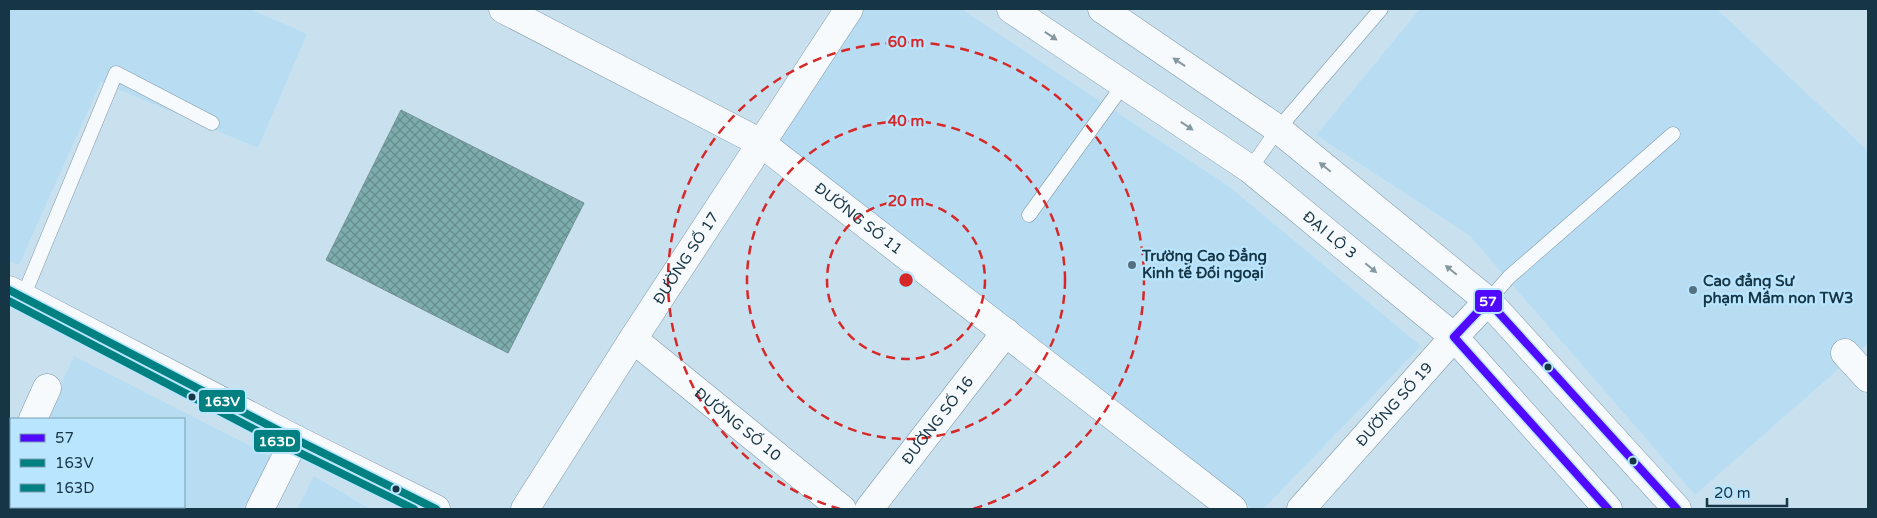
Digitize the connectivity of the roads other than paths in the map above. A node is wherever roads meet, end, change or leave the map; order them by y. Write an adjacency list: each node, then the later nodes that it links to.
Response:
1 (503, 9): 10 (street, ĐƯỜNG SỐ 11)
2 (849, 9): 10 (street, ĐƯỜNG SỐ 17)
3 (1011, 9): 6 (street, ĐẠI LỘ 3, one-way to 6)
4 (1102, 9): 8 (street, one-way to 4)
5 (1381, 9): 8 (lane)
6 (1124, 84): 11 (street, ĐẠI LỘ 3, one-way to 11); 12 (lane)
7 (212, 124): 13 (lane)
8 (1278, 129): 11 (lane); 14 (street, one-way to 8)
9 (1673, 134): 14 (lane)
10 (761, 143): 15 (street, ĐƯỜNG SỐ 11); 17 (street, ĐƯỜNG SỐ 17)
11 (1250, 169): 16 (street, ĐẠI LỘ 3, one-way to 16)
12 (1029, 215)
13 (16, 293): 22 (street)
14 (1488, 301): 16 (street, ĐƯỜNG SỐ 19); 31 (street)
15 (1006, 332): 27 (street, ĐƯỜNG SỐ 16); 28 (street, ĐƯỜNG SỐ 11)
16 (1454, 337): 29 (street, ĐƯỜNG SỐ 19); 30 (street, ĐẠI LỘ 3)
17 (633, 339): 25 (street, ĐƯỜNG SỐ 17); 26 (street, ĐƯỜNG SỐ 10)
18 (1845, 353): 19 (street)
19 (1868, 378)
20 (47, 388): 21 (street)
21 (33, 418)
22 (295, 439): 23 (street); 24 (street)
23 (260, 509)
24 (436, 509)
25 (525, 509)
26 (842, 509)
27 (870, 509)
28 (1233, 509)
29 (1301, 509)
30 (1608, 509)
31 (1677, 509)

